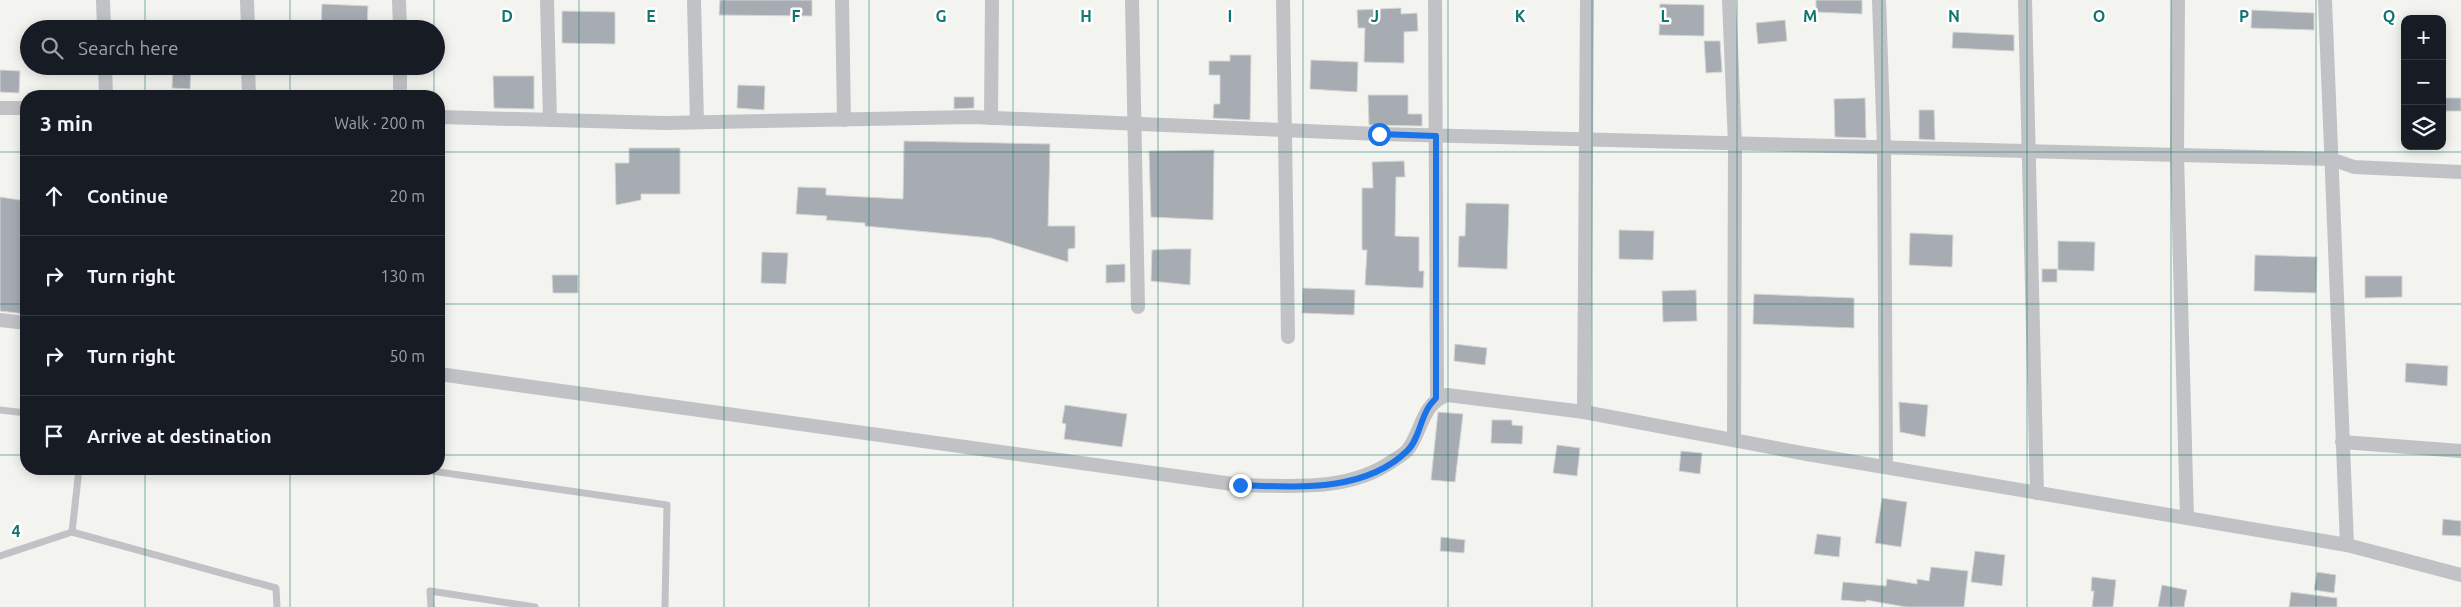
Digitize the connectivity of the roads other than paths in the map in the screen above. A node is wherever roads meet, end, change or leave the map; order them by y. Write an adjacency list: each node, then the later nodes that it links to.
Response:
1 (103, 0): 17 (street)
2 (247, 0): 18 (street)
3 (399, 0): 19 (street)
4 (547, 0): 30 (street)
5 (694, 0): 32 (street)
6 (842, 0): 31 (street)
7 (992, 0): 29 (street)
8 (1132, 0): 33 (street)
9 (1283, 0): 34 (street)
10 (1435, 0): 35 (street)
11 (1587, 0): 36 (street)
12 (1729, 0): 37 (street)
13 (1879, 0): 38 (street)
14 (2025, 0): 39 (street)
15 (2178, 0): 40 (street)
16 (2325, 0): 41 (street)
17 (104, 20)
18 (248, 20)
19 (400, 20)
20 (105, 75): 23 (street)
21 (248, 75): 24 (street)
22 (400, 75): 25 (street)
23 (106, 90)
24 (248, 90)
25 (400, 90)
26 (0, 108): 27 (street)
27 (20, 108)
28 (445, 117): 30 (street)
29 (991, 118): 31 (street); 33 (street)
30 (550, 120): 32 (street)
31 (844, 120): 32 (street)
32 (697, 122)
33 (1134, 124): 34 (street); 43 (street)
34 (1285, 130): 35 (street); 46 (street)
35 (1436, 136): 36 (street); 48 (street)
36 (1585, 140): 37 (street); 51 (street)
37 (1735, 144): 38 (street); 52 (street)
38 (1884, 147): 39 (street); 55 (street)
39 (2027, 151): 40 (street); 58 (street)
40 (2177, 155): 41 (street); 59 (street)
41 (2331, 159): 42 (street); 53 (street)
42 (2461, 172)
43 (1138, 307)
44 (0, 320): 45 (street)
45 (20, 323)
46 (1288, 337)
47 (445, 375): 48 (street)
48 (1436, 398): 51 (street)
49 (0, 410): 50 (lane)
50 (20, 412)
51 (1584, 412): 52 (street)
52 (1734, 440): 55 (street)
53 (2342, 442): 54 (street); 61 (street)
54 (2461, 451)
55 (1886, 467): 58 (street)
56 (445, 473): 67 (lane)
57 (78, 475): 60 (lane)
58 (2037, 493): 59 (street)
59 (2187, 518): 61 (street)
60 (72, 532): 62 (lane); 64 (lane)
61 (2347, 544): 63 (street)
62 (0, 556)
63 (2461, 576)
64 (276, 607)
65 (431, 607): 66 (lane)
66 (535, 607)
67 (666, 607)

